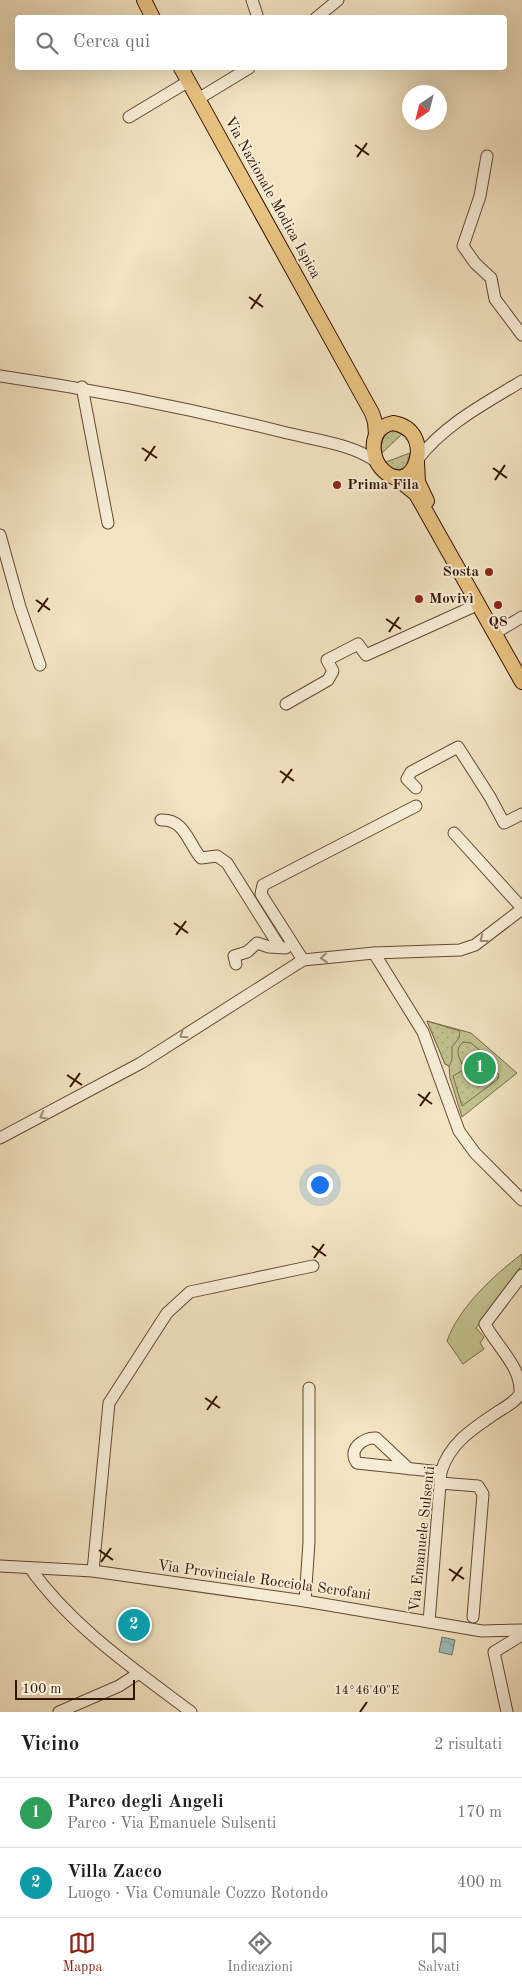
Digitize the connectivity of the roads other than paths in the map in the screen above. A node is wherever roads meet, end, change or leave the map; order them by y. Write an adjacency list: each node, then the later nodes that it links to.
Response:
1 (144, 0): 4 (main road)
2 (252, 0): 5 (street)
3 (338, 0): 6 (street)
4 (152, 15)
5 (257, 15)
6 (320, 15)
7 (182, 70): 9 (main road, Via Nazionale Modica Ispica)
8 (247, 70): 10 (street)
9 (189, 81): 10 (main road, Via Nazionale Modica Ispica); 11 (street)
10 (198, 99): 14 (main road, Via Nazionale Modica Ispica)
11 (129, 117)
12 (487, 156): 13 (street)
13 (522, 335)
14 (334, 343): 18 (main road); 21 (main road)
15 (0, 376): 17 (street)
16 (522, 381): 20 (street)
17 (82, 387): 22 (street); 26 (street)
18 (397, 424): 19 (main road); 21 (main road)
19 (412, 434): 20 (street); 23 (main road)
20 (440, 434): 23 (street)
21 (375, 436): 22 (street); 24 (main road)
22 (352, 450): 24 (street)
23 (417, 461): 25 (main road); 28 (main road)
24 (377, 462): 25 (main road)
25 (395, 477): 28 (main road)
26 (108, 523)
27 (0, 535): 32 (street)
28 (454, 560): 29 (main road)
29 (479, 604): 31 (main road); 34 (street)
30 (522, 617): 31 (street)
31 (495, 633): 33 (main road)
32 (40, 664)
33 (522, 682)
34 (286, 704)
35 (416, 788): 37 (street)
36 (416, 806): 44 (street)
37 (522, 814)
38 (161, 820): 42 (street)
39 (454, 833): 41 (street)
40 (223, 848): 42 (street)
41 (522, 909): 43 (street, one-way to 43)
42 (284, 947): 44 (street); 45 (street)
43 (374, 953): 44 (street, one-way to 44); 47 (street)
44 (300, 961): 46 (street, one-way to 46)
45 (236, 964)
46 (0, 1138)
47 (522, 1200)
48 (313, 1266): 55 (street)
49 (522, 1276): 52 (street, Via Emanuele Sulsenti)
50 (309, 1388): 56 (street)
51 (409, 1469): 52 (street)
52 (441, 1478): 57 (street); 58 (street, Via Emanuele Sulsenti)
53 (0, 1566): 54 (street, Via Provinciale Rocciola Scrofani)
54 (30, 1568): 55 (street, Via Provinciale Rocciola Scrofani); 61 (street)
55 (93, 1572): 56 (street, Via Provinciale Rocciola Scrofani)
56 (305, 1601): 58 (street, Via Provinciale Rocciola Scrofani)
57 (473, 1617)
58 (429, 1622): 59 (street, Via Provinciale Rocciola Scrofani)
59 (522, 1630)
60 (522, 1635): 64 (street)
61 (139, 1673): 62 (street); 63 (street)
62 (59, 1712)
63 (191, 1712)
64 (507, 1712)

